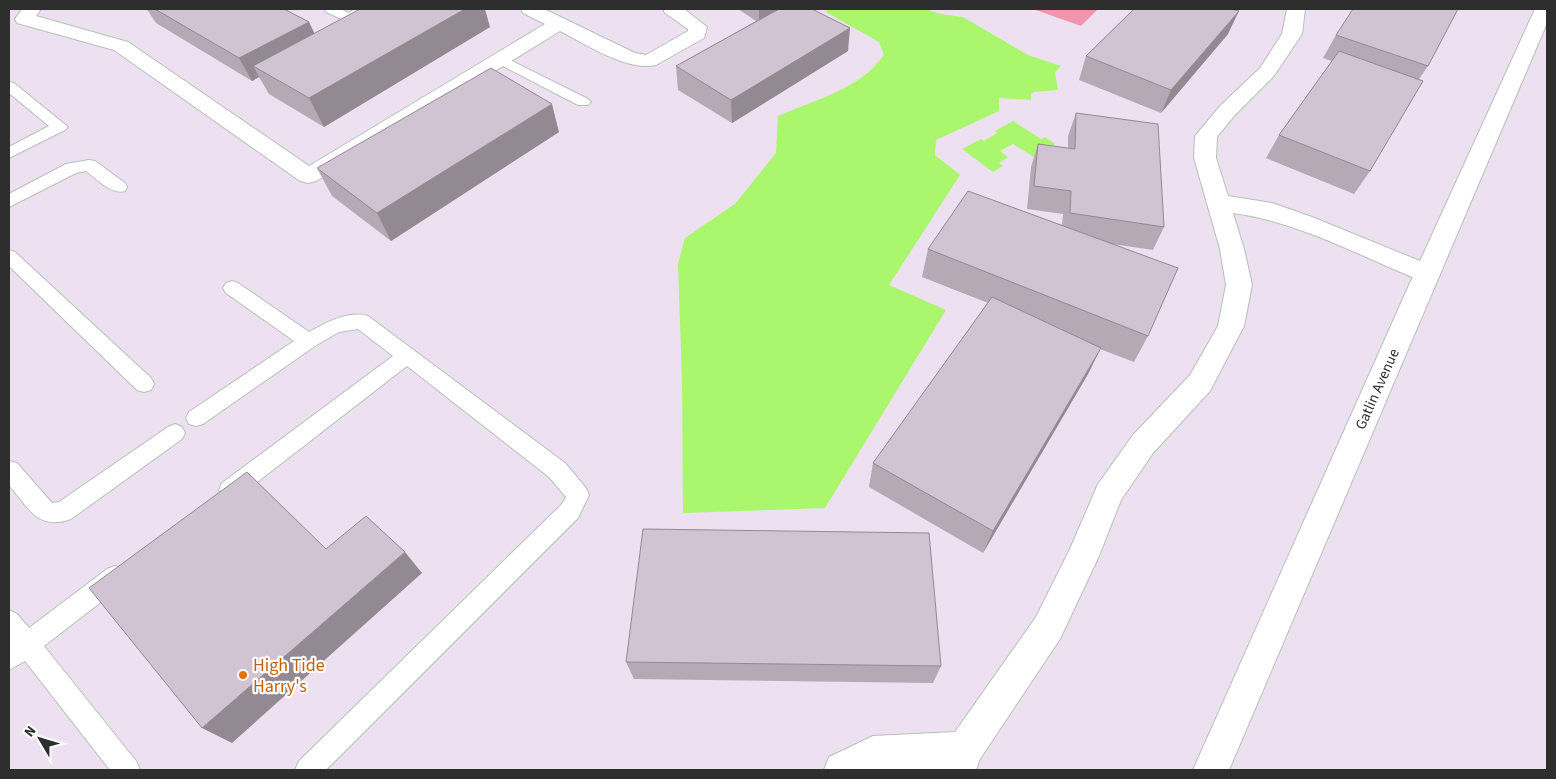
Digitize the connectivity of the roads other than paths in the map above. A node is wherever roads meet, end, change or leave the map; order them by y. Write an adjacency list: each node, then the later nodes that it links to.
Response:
1 (32, 9): 9 (street)
2 (331, 9): 3 (lane)
3 (366, 9)
4 (530, 9): 8 (street)
5 (672, 9): 8 (street)
6 (1296, 9): 15 (street)
7 (1544, 9): 17 (street, Gatlin Avenue)
8 (560, 23): 9 (street)
9 (500, 59): 11 (lane)
10 (9, 86): 12 (lane)
11 (583, 102)
12 (12, 147)
13 (120, 187): 14 (lane)
14 (9, 201)
15 (1219, 203): 17 (street); 29 (street)
16 (9, 256): 21 (lane)
17 (1428, 274): 33 (street, Gatlin Avenue)
18 (232, 288): 19 (lane)
19 (308, 341): 20 (lane); 22 (lane)
20 (406, 356): 25 (lane); 31 (lane)
21 (144, 384)
22 (196, 418)
23 (175, 433): 24 (lane)
24 (9, 470)
25 (216, 500)
26 (129, 566): 28 (lane)
27 (9, 622): 28 (lane)
28 (17, 651): 30 (lane)
29 (961, 760): 32 (street)
30 (127, 770)
31 (308, 770)
32 (842, 770)
33 (1211, 770)

